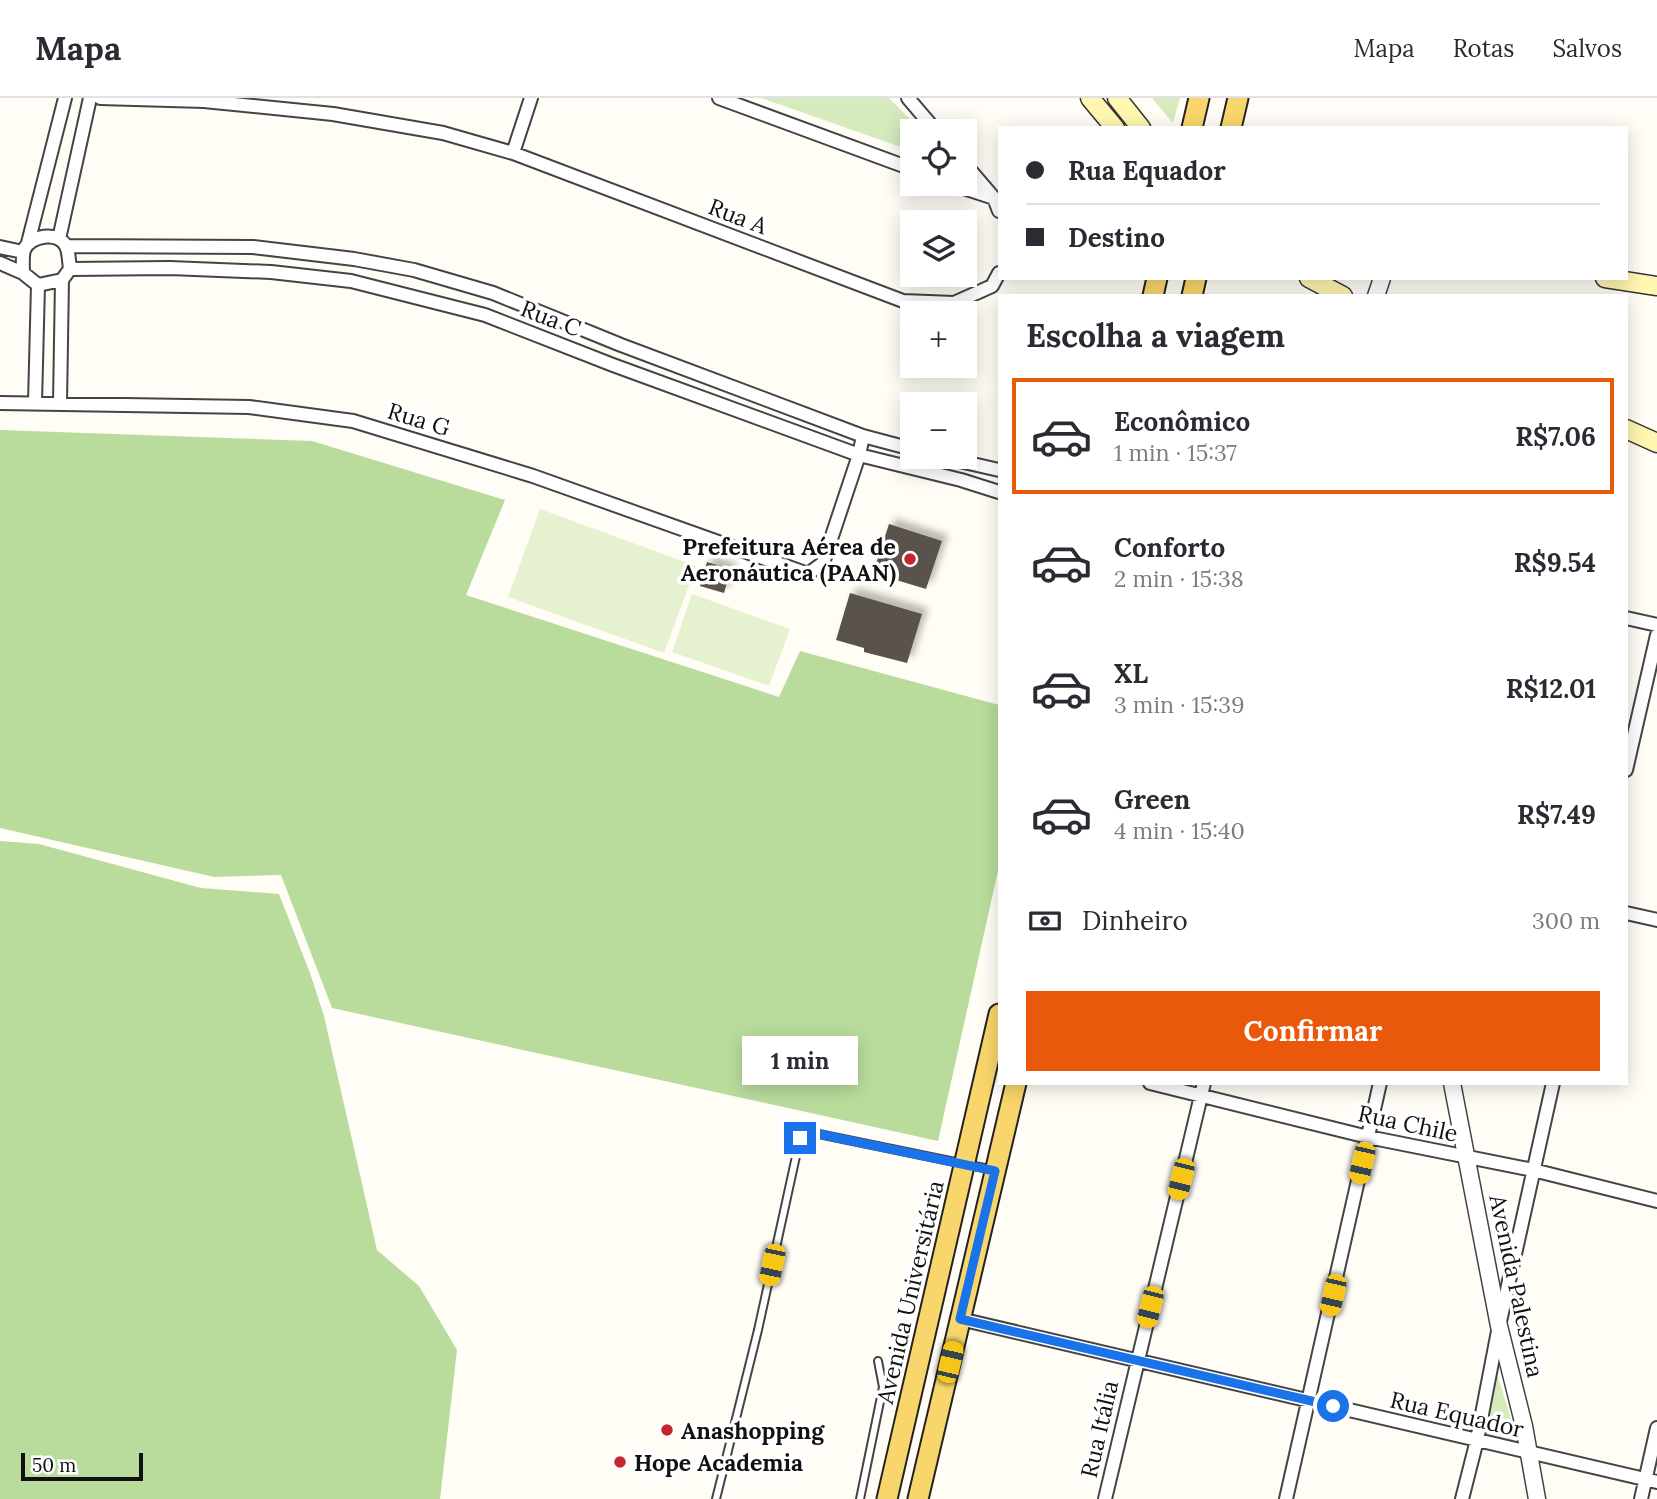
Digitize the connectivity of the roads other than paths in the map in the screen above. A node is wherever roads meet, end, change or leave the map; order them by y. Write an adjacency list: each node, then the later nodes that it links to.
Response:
1 (65, 98): 22 (street)
2 (90, 98): 20 (street)
3 (100, 98): 14 (street, Rua A)
4 (531, 98): 14 (street)
5 (719, 98): 15 (street)
6 (908, 98): 10 (street)
7 (1090, 98): 11 (main road)
8 (1117, 98): 12 (main road)
9 (1238, 98): 13 (main road)
10 (926, 119)
11 (1113, 126)
12 (1139, 126)
13 (1231, 126)
14 (513, 153): 27 (street, Rua A)
15 (900, 165)
16 (977, 178): 18 (street)
17 (977, 192): 18 (street)
18 (994, 198): 19 (street)
19 (998, 208)
20 (63, 243): 22 (street); 23 (street, Rua C); 25 (street)
21 (0, 247): 22 (street)
22 (25, 248): 26 (street)
23 (354, 259): 31 (street); 35 (street, Rua C)
24 (0, 263): 26 (street)
25 (70, 269): 28 (street); 31 (street, Rua C)
26 (23, 273): 32 (street)
27 (998, 275)
28 (62, 280): 32 (street); 39 (street)
29 (1313, 280): 34 (main road)
30 (1618, 280): 33 (main road)
31 (351, 281): 36 (street, Rua C)
32 (38, 285): 38 (street)
33 (1657, 286)
34 (1339, 294)
35 (621, 345): 36 (street); 41 (street, Rua C)
36 (613, 365): 44 (street, Rua C)
37 (0, 403): 38 (street, Rua G)
38 (35, 403): 39 (street, Rua G)
39 (60, 403): 44 (street, Rua G)
40 (1628, 430): 42 (main road)
41 (863, 436): 43 (street, Rua C); 44 (street)
42 (1657, 443)
43 (900, 446)
44 (859, 455): 45 (street, Rua C)
45 (900, 460)
46 (977, 464): 49 (street)
47 (937, 469): 50 (street, Rua C)
48 (965, 469): 50 (street)
49 (998, 470)
50 (961, 480): 51 (street, Rua C)
51 (998, 492)
52 (1628, 618): 53 (street)
53 (1657, 625)
54 (1657, 635): 55 (street)
55 (1628, 761)
56 (1628, 913): 57 (street)
57 (1657, 920)
58 (998, 1018): 67 (main road, Avenida Universitária)
59 (1016, 1085): 69 (main road)
60 (1165, 1085): 64 (street, Rua Chile)
61 (1380, 1085): 65 (street)
62 (1452, 1085): 66 (street, Avenida Palestina)
63 (1553, 1085): 68 (street)
64 (1203, 1090): 65 (street, Rua Chile); 73 (street, Rua Itália)
65 (1368, 1137): 66 (street, Rua Chile); 75 (street)
66 (1467, 1158): 68 (street, Rua Chile); 72 (street, Avenida Palestina)
67 (965, 1163): 69 (lane); 80 (lane); 82 (main road, Avenida Universitária)
68 (1533, 1170): 70 (street, Rua Chile); 72 (street)
69 (995, 1171): 71 (main road)
70 (1657, 1201)
71 (960, 1319): 73 (street, Rua Equador); 83 (main road)
72 (1499, 1325): 77 (street); 78 (street, Avenida Palestina)
73 (1137, 1360): 75 (street, Rua Equador); 84 (street, Rua Itália)
74 (878, 1361): 81 (lane)
75 (1309, 1400): 77 (street, Rua Equador); 85 (street)
76 (1657, 1428): 79 (street)
77 (1477, 1440): 78 (street, Rua Equador); 86 (street)
78 (1529, 1452): 79 (street, Rua Equador); 87 (street, Avenida Palestina)
79 (1651, 1480): 88 (street)
80 (716, 1499)
81 (860, 1499)
82 (887, 1499)
83 (918, 1499)
84 (1105, 1499)
85 (1286, 1499)
86 (1462, 1499)
87 (1538, 1499)
88 (1640, 1499)

